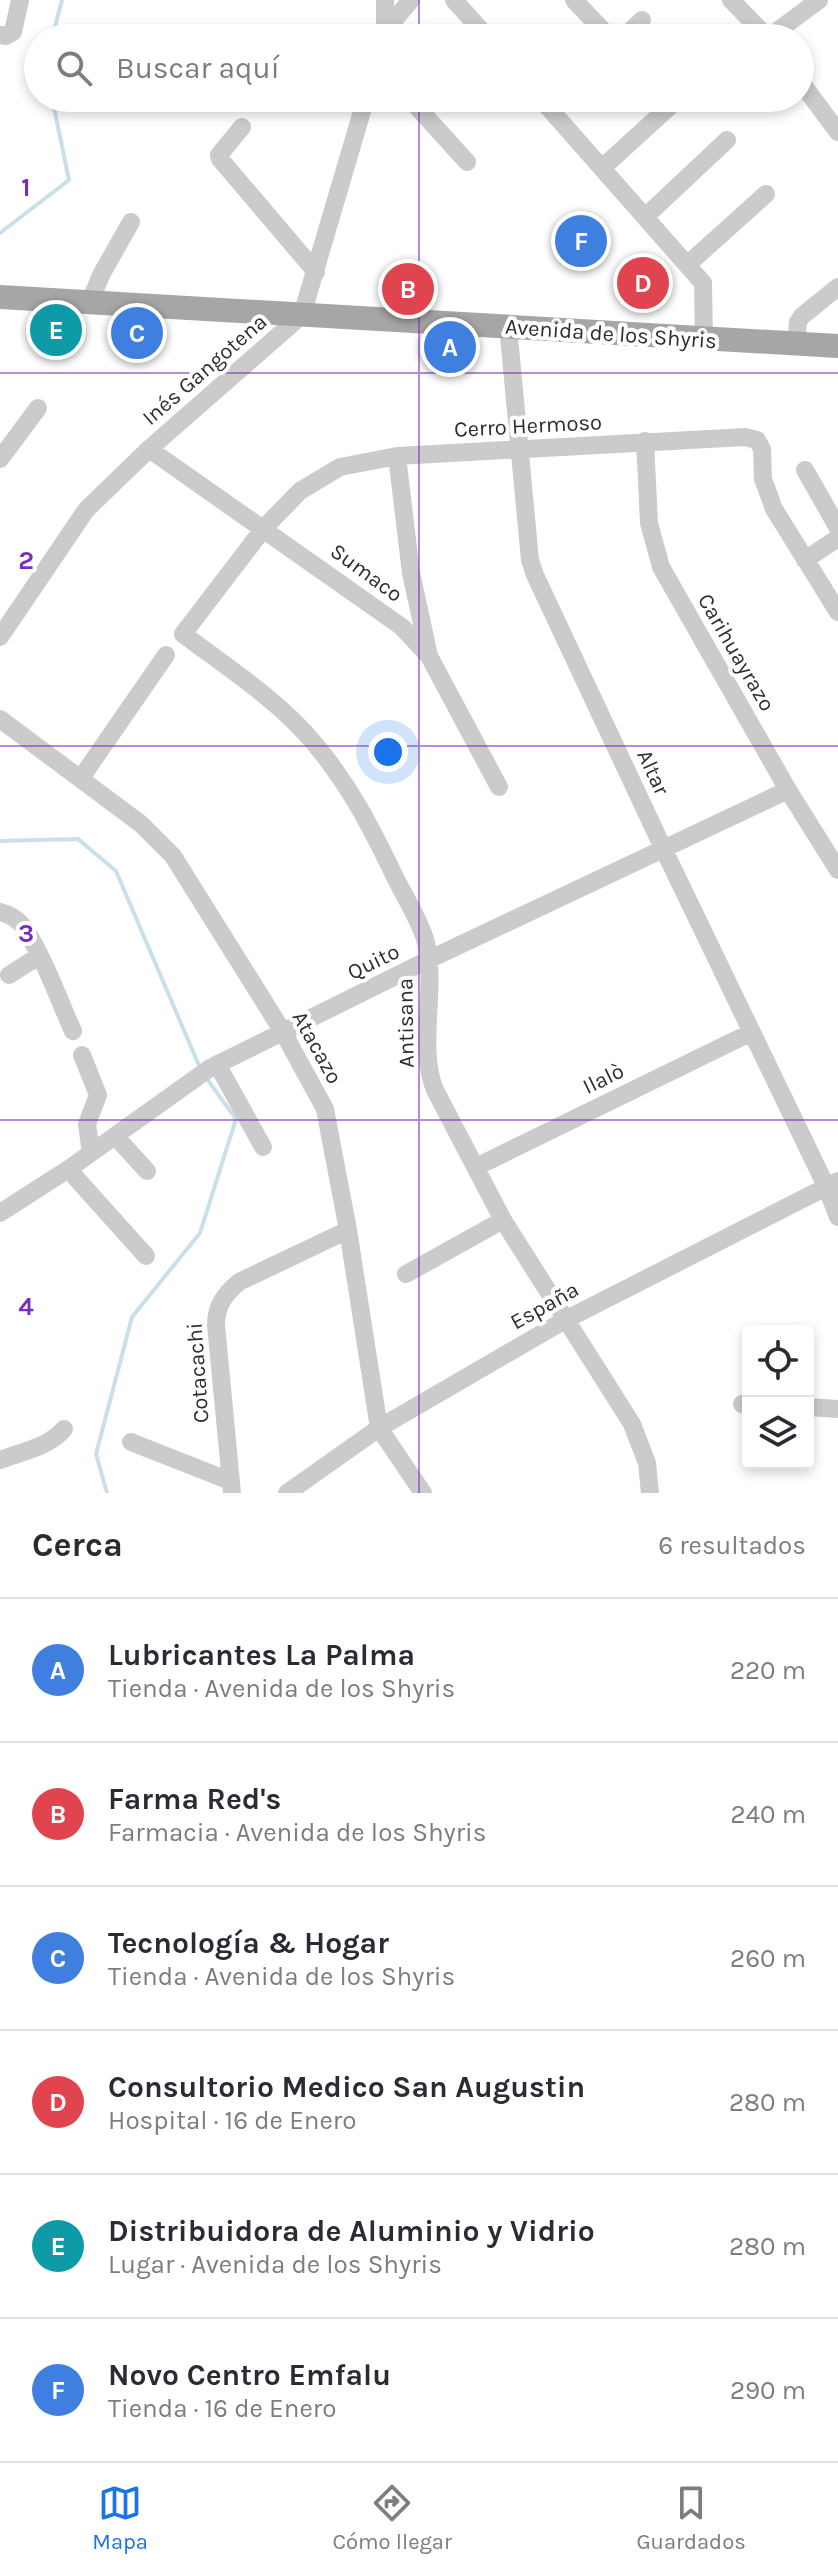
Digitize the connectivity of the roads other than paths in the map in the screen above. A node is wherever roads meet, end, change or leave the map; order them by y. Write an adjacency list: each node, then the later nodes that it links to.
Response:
1 (20, 0): 16 (street)
2 (385, 0): 9 (street)
3 (411, 0): 10 (street)
4 (454, 0): 11 (street)
5 (574, 0): 12 (street)
6 (731, 0): 14 (street)
7 (819, 0): 15 (street)
8 (642, 20): 13 (street)
9 (384, 24)
10 (392, 24)
11 (475, 24)
12 (597, 24)
13 (638, 24)
14 (754, 24)
15 (787, 24)
16 (6, 33)
17 (814, 100): 23 (street)
18 (362, 112): 31 (street)
19 (422, 112): 25 (street)
20 (552, 112): 26 (street)
21 (664, 112): 26 (street)
22 (242, 127): 31 (street)
23 (838, 132)
24 (727, 140): 28 (street)
25 (467, 162)
26 (602, 168): 28 (street)
27 (766, 194): 30 (street)
28 (645, 217): 30 (street)
29 (131, 222): 34 (street)
30 (687, 265): 37 (street)
31 (316, 272): 35 (street)
32 (0, 297): 34 (main road, Avenida de los Shyris)
33 (834, 298): 38 (street)
34 (90, 302): 35 (main road, Avenida de los Shyris)
35 (302, 315): 36 (main road, Avenida de los Shyris); 42 (street, Inés Gangotena)
36 (508, 326): 37 (main road, Avenida de los Shyris); 43 (street, Altar)
37 (704, 340): 38 (main road, Avenida de los Shyris)
38 (796, 343): 39 (main road, Avenida de los Shyris)
39 (838, 346)
40 (38, 408): 45 (street)
41 (645, 441): 43 (street, Cerro Hermoso); 50 (street, Cerro Hermoso); 59 (street, Carihuayrazo)
42 (149, 449): 47 (street, Sumaco); 53 (street, Inés Gangotena)
43 (518, 450): 44 (street, Cerro Hermoso); 60 (street, Altar)
44 (397, 456): 47 (street, Cerro Hermoso); 55 (street)
45 (0, 459)
46 (805, 470): 48 (street)
47 (264, 528): 52 (street, Cerro Hermoso); 55 (street, Sumaco)
48 (838, 528)
49 (838, 538): 50 (street)
50 (805, 560): 51 (street, Cerro Hermoso)
51 (838, 612)
52 (183, 634): 64 (street, Antisana)
53 (0, 637)
54 (166, 655): 57 (street)
55 (429, 656): 58 (street, Sumaco)
56 (0, 719): 57 (street, Atacazo)
57 (81, 778): 67 (street, Atacazo)
58 (499, 787)
59 (788, 790): 60 (street, Quito); 61 (street, Carihuayrazo)
60 (663, 848): 64 (street, Quito); 68 (street, Altar)
61 (838, 870)
62 (0, 912): 63 (street)
63 (39, 956): 65 (street); 66 (street)
64 (428, 960): 67 (street, Quito); 74 (street, Antisana)
65 (9, 975)
66 (73, 1031)
67 (283, 1032): 70 (street, Quito); 81 (street, Atacazo)
68 (752, 1032): 74 (street, Ilalò); 77 (street, Altar)
69 (82, 1055): 73 (street)
70 (214, 1066): 71 (street, Quito); 72 (street)
71 (115, 1136): 73 (street, Quito); 76 (street)
72 (263, 1147)
73 (91, 1153): 75 (street, Quito)
74 (476, 1167): 80 (street, Antisana)
75 (70, 1168): 78 (street, Quito); 82 (street)
76 (147, 1171)
77 (832, 1184): 79 (street, Altar); 84 (street, España)
78 (0, 1213)
79 (838, 1217)
80 (503, 1220): 83 (street); 84 (street, Antisana)
81 (348, 1230): 87 (street, Atacazo); 91 (street, Cotacachi)
82 (146, 1256)
83 (406, 1274)
84 (565, 1320): 87 (street, España); 94 (street, Antisana)
85 (814, 1407): 86 (street)
86 (838, 1409)
87 (379, 1428): 92 (street, España); 93 (street, Atacazo)
88 (64, 1429): 90 (street)
89 (131, 1442): 91 (street)
90 (0, 1460)
91 (231, 1487)
92 (287, 1493)
93 (423, 1493)
94 (650, 1493)

